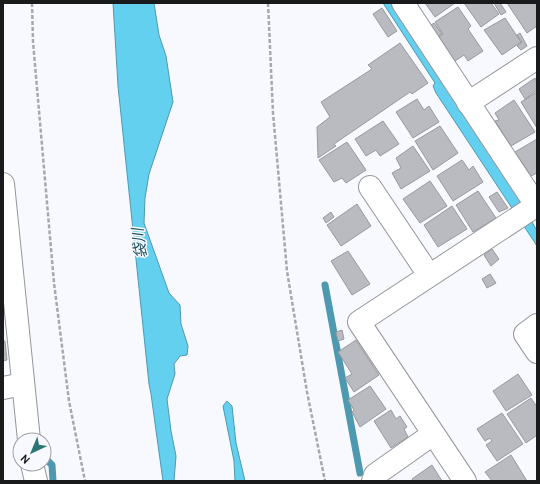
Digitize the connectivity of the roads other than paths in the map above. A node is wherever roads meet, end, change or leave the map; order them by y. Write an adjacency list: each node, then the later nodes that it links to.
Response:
1 (403, 3): 3 (street)
2 (537, 58): 3 (street)
3 (468, 103): 6 (street)
4 (370, 187): 7 (street)
5 (3, 194): 10 (street)
6 (537, 205): 7 (street)
7 (429, 275): 12 (street)
8 (537, 325): 9 (street)
9 (537, 352)
10 (13, 386): 11 (street)
11 (27, 432)
12 (434, 434): 13 (street); 14 (street)
13 (373, 481)
14 (465, 481)

